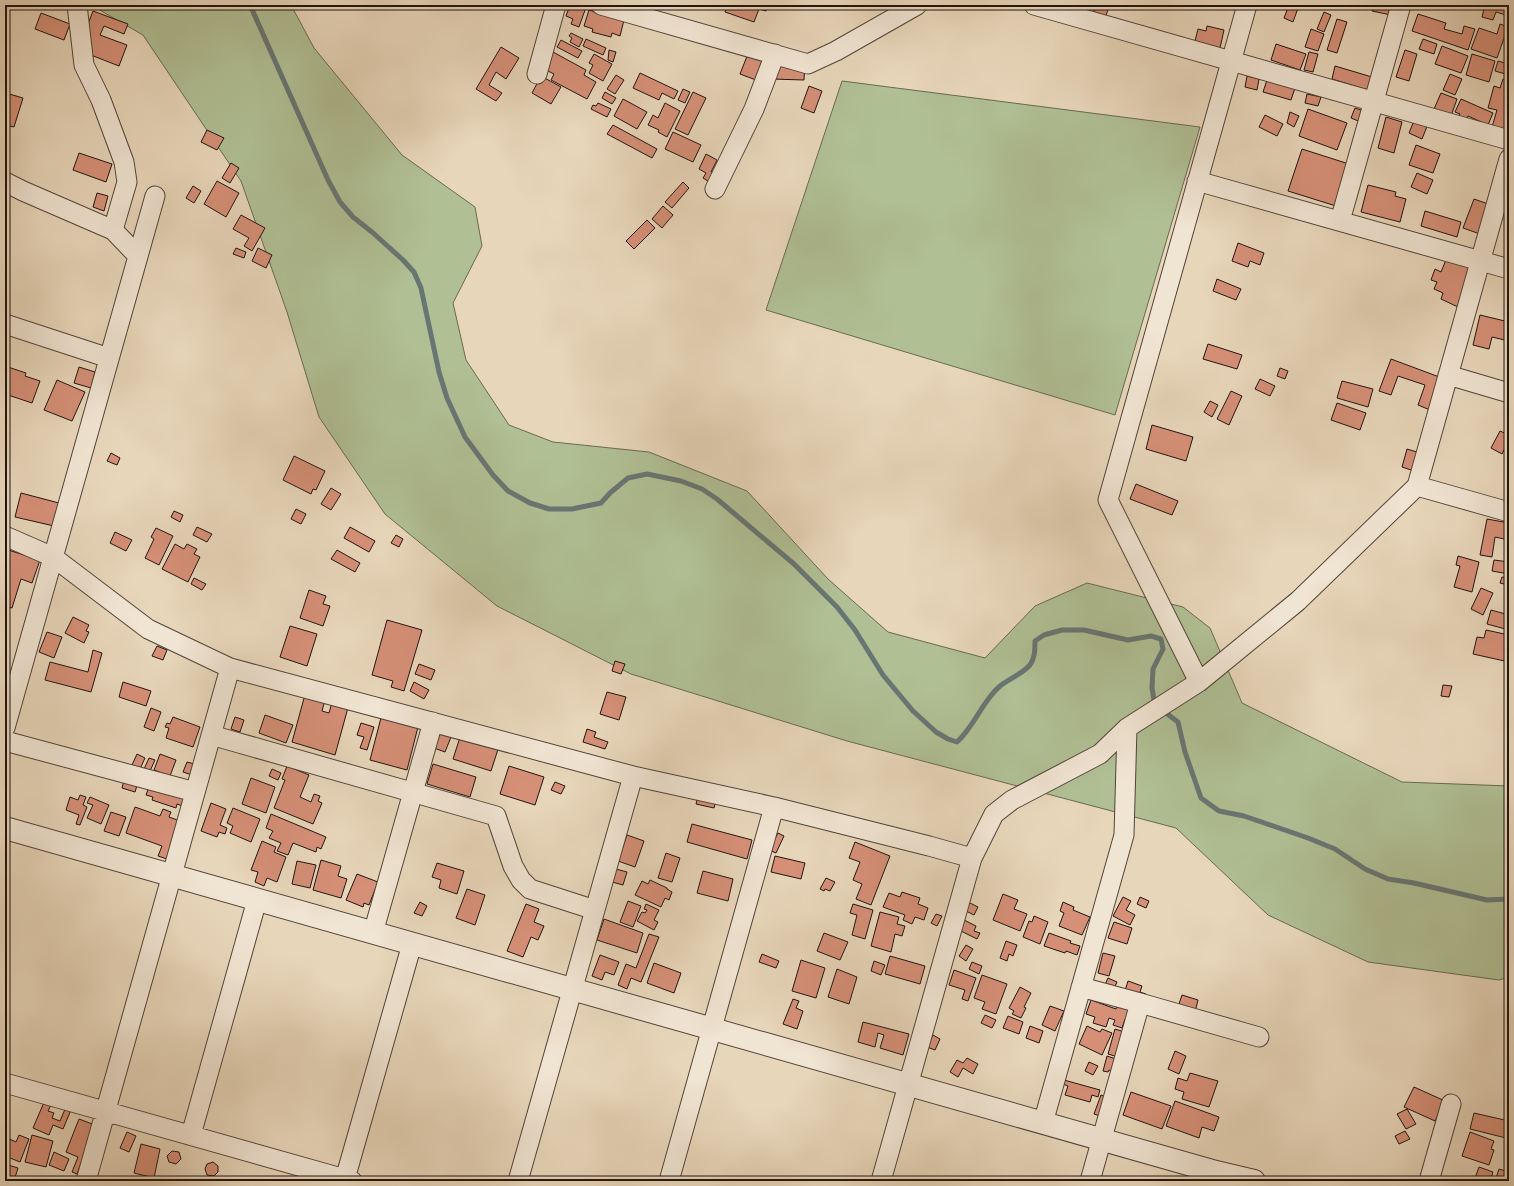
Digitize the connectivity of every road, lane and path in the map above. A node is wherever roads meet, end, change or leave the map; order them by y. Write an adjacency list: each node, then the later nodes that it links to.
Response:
1 (77, 5): 19 (street)
2 (556, 5): 10 (street)
3 (601, 5): 8 (street)
4 (917, 5): 8 (street)
5 (1034, 5): 9 (street)
6 (1247, 5): 9 (street)
7 (1401, 5): 11 (street)
8 (775, 54): 16 (street)
9 (1231, 61): 11 (street); 14 (street)
10 (537, 74)
11 (1374, 101): 12 (street); 18 (street)
12 (1509, 140)
13 (1509, 159): 21 (street)
14 (1197, 181): 18 (street); 33 (street)
15 (5, 182): 19 (street)
16 (715, 189)
17 (155, 196): 20 (street)
18 (1340, 221): 21 (street)
19 (113, 230): 20 (street)
20 (138, 256): 24 (street)
21 (1480, 261): 22 (street); 25 (street)
22 (1509, 269)
23 (5, 324): 24 (street)
24 (109, 358): 30 (street)
25 (1448, 375): 26 (street); 27 (street)
26 (1509, 393)
27 (1417, 486): 28 (street); 33 (street)
28 (1509, 512)
29 (5, 536): 30 (street)
30 (53, 557): 31 (street); 32 (street)
31 (230, 668): 34 (street); 37 (street)
32 (12, 677): 35 (street)
33 (1200, 682): 36 (street)
34 (432, 722): 39 (street); 41 (street)
35 (5, 728)
36 (1127, 728): 44 (street); 50 (street)
37 (211, 735): 40 (street); 41 (street)
38 (5, 741): 40 (street)
39 (633, 776): 42 (street); 47 (street)
40 (195, 792): 45 (street)
41 (413, 792): 47 (street); 48 (street)
42 (774, 807): 44 (street); 53 (street)
43 (5, 828): 45 (street)
44 (972, 858): 56 (street)
45 (172, 876): 46 (street); 58 (street)
46 (257, 900): 48 (street); 60 (street)
47 (595, 910): 51 (street)
48 (373, 933): 49 (street)
49 (412, 944): 51 (street); 63 (street)
50 (1081, 987): 52 (street); 59 (street)
51 (572, 989): 53 (street); 65 (street)
52 (1140, 1004): 54 (street); 61 (street)
53 (711, 1029): 56 (street); 66 (street)
54 (1259, 1037)
55 (5, 1083): 58 (street)
56 (908, 1084): 59 (street); 67 (street)
57 (1451, 1104): 70 (street)
58 (106, 1111): 60 (street); 64 (street)
59 (1043, 1123): 61 (street)
60 (191, 1135): 63 (street)
61 (1102, 1139): 62 (street); 68 (street)
62 (1214, 1176): 69 (street)
63 (348, 1180)
64 (86, 1181)
65 (518, 1181)
66 (668, 1181)
67 (881, 1181)
68 (1090, 1181)
69 (1254, 1181)
70 (1429, 1181)

